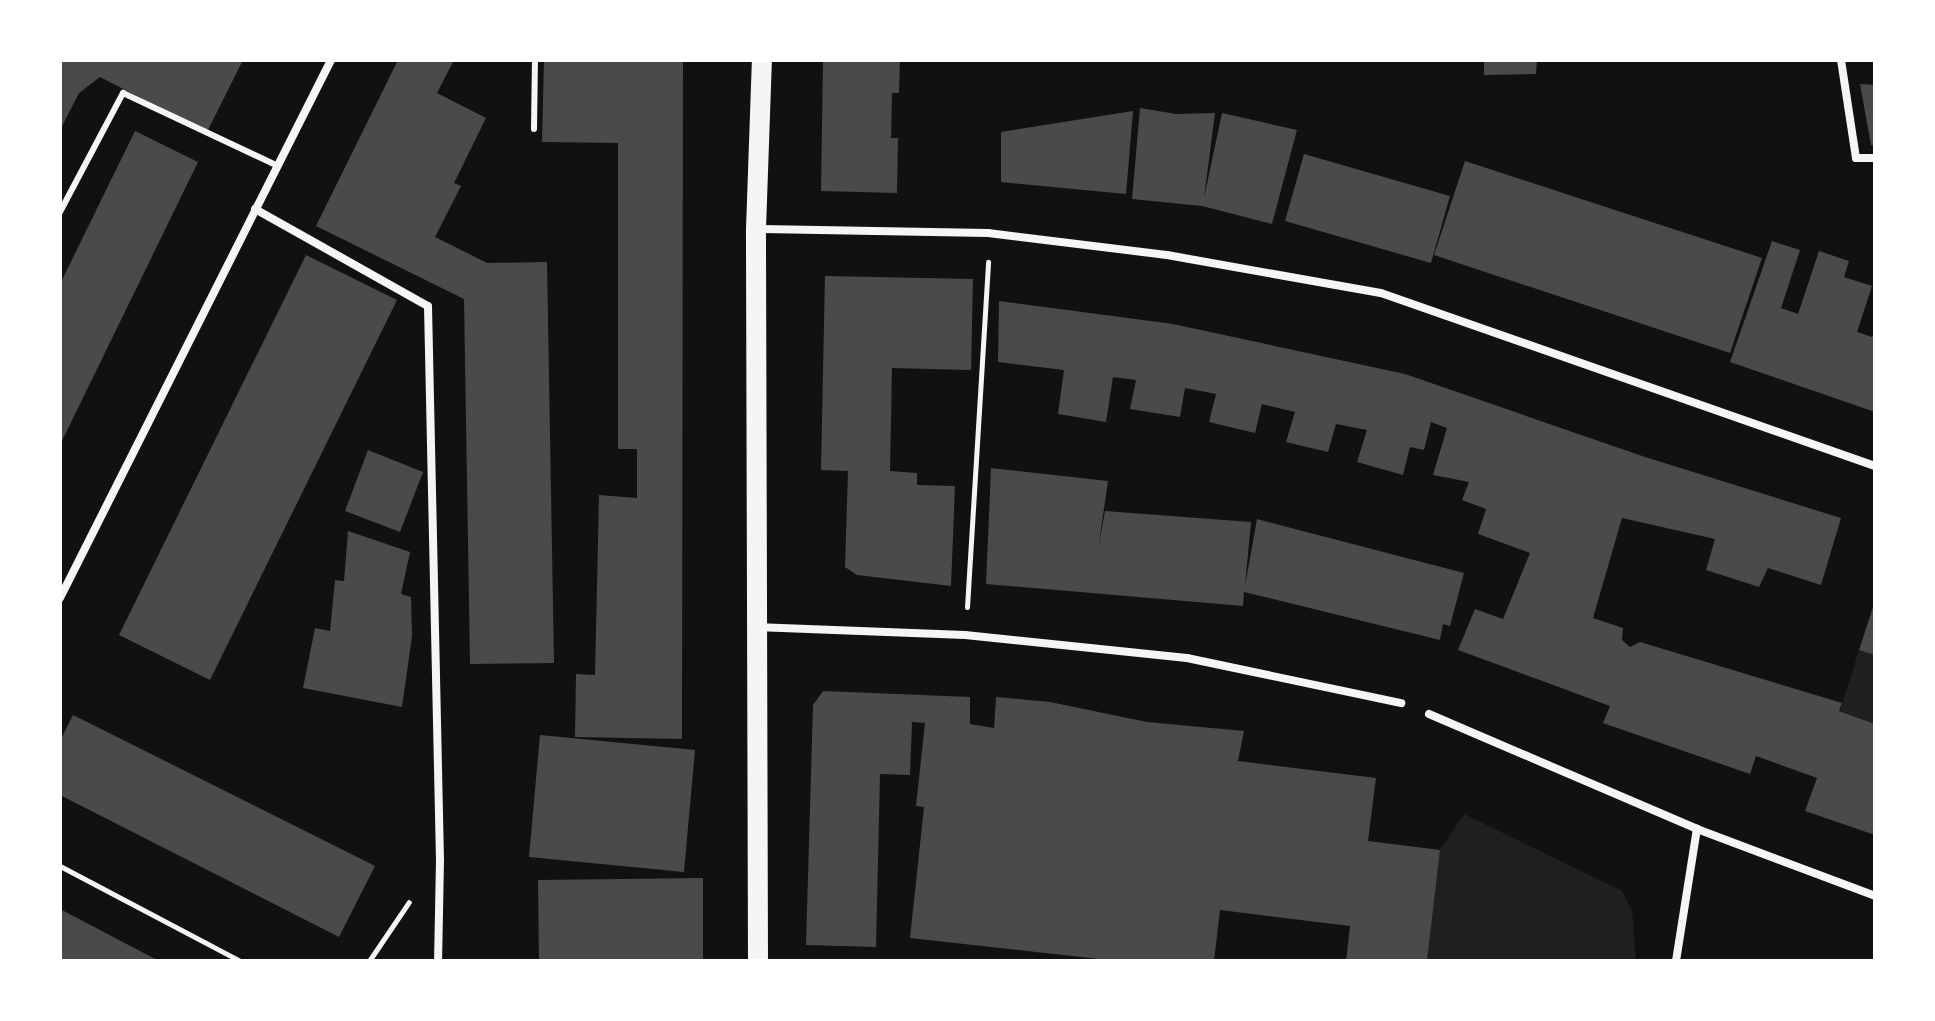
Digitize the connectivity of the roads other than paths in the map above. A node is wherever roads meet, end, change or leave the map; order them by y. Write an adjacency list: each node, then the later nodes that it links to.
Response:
1 (331, 60): 7 (street)
2 (535, 60): 5 (lane)
3 (762, 60): 10 (main road)
4 (1841, 60): 6 (street)
5 (534, 129)
6 (1875, 158)
7 (276, 165): 8 (street); 9 (lane)
8 (255, 209): 12 (street); 18 (street)
9 (60, 212)
10 (756, 229): 11 (street); 13 (main road)
11 (1875, 466)
12 (60, 598)
13 (757, 627): 14 (street); 19 (main road)
14 (1401, 703)
15 (1429, 714): 16 (street)
16 (1697, 829): 17 (street); 20 (street)
17 (1875, 896)
18 (438, 961)
19 (758, 961)
20 (1676, 961)

